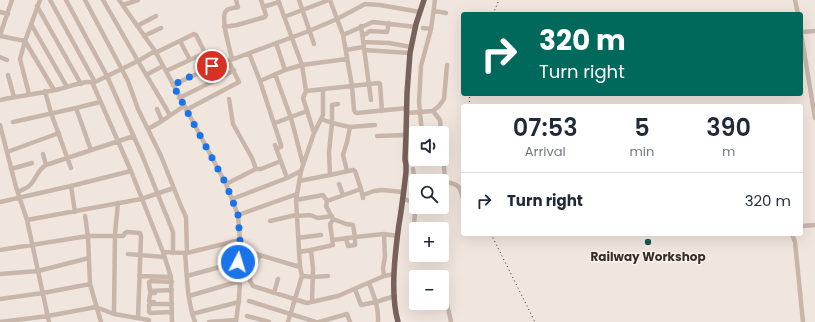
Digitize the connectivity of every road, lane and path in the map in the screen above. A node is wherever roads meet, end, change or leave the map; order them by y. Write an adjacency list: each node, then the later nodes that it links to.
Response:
1 (12, 0): 27 (street)
2 (40, 0): 19 (street)
3 (50, 0): 78 (street)
4 (66, 0): 76 (street)
5 (84, 0): 69 (street)
6 (103, 0): 64 (street)
7 (119, 0): 18 (street)
8 (138, 0): 18 (street)
9 (236, 0): 35 (street)
10 (261, 0): 20 (street)
11 (298, 0): 21 (street)
12 (330, 0): 21 (street); 30 (street)
13 (424, 0): 24 (main road)
14 (435, 0): 22 (street)
15 (795, 0): 25 (street)
16 (279, 1): 20 (street); 29 (street)
17 (381, 3): 24 (street); 30 (street)
18 (123, 5): 33 (street)
19 (37, 6): 32 (street); 79 (street)
20 (264, 7): 35 (street)
21 (302, 10): 29 (street); 41 (street)
22 (434, 11): 26 (street); 39 (street)
23 (0, 12): 27 (street)
24 (420, 12): 36 (main road)
25 (798, 12)
26 (446, 13)
27 (8, 14): 45 (street)
28 (156, 16): 33 (street)
29 (284, 17): 47 (street)
30 (337, 19): 41 (street); 43 (street)
31 (389, 23): 34 (street); 36 (street); 44 (street)
32 (31, 24): 48 (street); 83 (street)
33 (137, 26): 46 (street)
34 (361, 26): 43 (street); 44 (street)
35 (224, 27): 63 (street)
36 (416, 27): 55 (main road)
37 (161, 28): 46 (street)
38 (423, 28): 39 (street)
39 (431, 29): 105 (street)
40 (815, 30): 42 (street)
41 (310, 31): 47 (street); 52 (street)
42 (803, 33)
43 (343, 35): 54 (street)
44 (362, 35): 53 (street)
45 (0, 36): 48 (street)
46 (144, 36): 56 (street)
47 (292, 37): 51 (street); 65 (street)
48 (25, 41): 86 (street); 89 (street)
49 (180, 41): 56 (street); 57 (street); 62 (street)
50 (803, 42): 84 (street)
51 (276, 43): 58 (street); 71 (street)
52 (314, 44)
53 (363, 46): 54 (street); 55 (street); 55 (street); 80 (street)
54 (346, 50): 60 (street)
55 (411, 50): 101 (main road)
56 (155, 52): 64 (street); 67 (street)
57 (205, 53): 62 (street); 68 (street)
58 (249, 53): 63 (street); 77 (street)
59 (0, 57): 61 (street)
60 (347, 58): 65 (street); 82 (street)
61 (7, 60)
62 (190, 60): 72 (street)
63 (230, 60): 68 (street); 70 (street)
64 (138, 61): 69 (street); 75 (street)
65 (302, 65): 71 (street); 88 (street)
66 (447, 65): 102 (street)
67 (163, 66): 72 (street); 75 (street)
68 (212, 66): 81 (street)
69 (122, 69): 76 (street); 119 (street)
70 (234, 70): 91 (street); 98 (street)
71 (285, 70): 73 (street)
72 (166, 71): 81 (street)
73 (275, 74): 77 (street); 107 (street)
74 (8, 75): 90 (street)
75 (146, 75): 106 (street)
76 (107, 76): 78 (street); 123 (street)
77 (260, 81): 112 (street)
78 (93, 82): 79 (street); 95 (street)
79 (81, 84): 83 (street)
80 (369, 84): 82 (street); 94 (street); 100 (street)
81 (173, 85): 91 (street)
82 (352, 86): 85 (street); 100 (street)
83 (68, 87): 86 (street)
84 (813, 88): 108 (street)
85 (324, 89): 88 (street); 109 (street)
86 (54, 90): 87 (street)
87 (45, 91): 89 (street); 104 (street)
88 (306, 91): 103 (street)
89 (29, 94): 90 (street)
90 (14, 97): 93 (street)
91 (179, 98): 98 (street)
92 (229, 99): 136 (street)
93 (0, 100)
94 (371, 100)
95 (100, 102): 97 (street); 125 (street)
96 (338, 104): 113 (street)
97 (76, 108): 104 (street); 126 (street)
98 (185, 108): 106 (street); 145 (street)
99 (157, 109): 110 (street)
100 (382, 111): 101 (street)
101 (407, 111): 105 (street); 122 (main road)
102 (433, 111): 105 (street); 117 (street)
103 (307, 112): 107 (street); 120 (street)
104 (51, 113): 111 (street); 121 (street)
105 (420, 113): 116 (street)
106 (170, 115): 110 (street)
107 (291, 118): 112 (street); 133 (street)
108 (815, 118)
109 (321, 119): 113 (street); 120 (street)
110 (162, 121): 119 (street)
111 (13, 122)
112 (275, 123): 130 (street)
113 (332, 123): 118 (street); 142 (street)
114 (0, 125): 127 (street)
115 (375, 125): 118 (street)
116 (421, 126)
117 (440, 126)
118 (350, 127): 140 (street)
119 (148, 129): 149 (street)
120 (314, 132): 133 (street)
121 (59, 133): 127 (street); 129 (street)
122 (406, 135): 124 (street); 153 (main road)
123 (134, 136): 125 (street); 154 (street)
124 (377, 136)
125 (117, 142): 126 (street); 138 (street)
126 (91, 150): 129 (street)
127 (7, 152): 135 (street)
128 (42, 154): 132 (street)
129 (68, 158): 132 (street); 134 (street)
130 (281, 161): 136 (street); 143 (street)
131 (32, 163): 135 (street)
132 (46, 165): 152 (street)
133 (304, 165): 139 (street)
134 (71, 168)
135 (11, 169): 152 (street)
136 (256, 169): 145 (street)
137 (413, 169): 141 (street)
138 (131, 171): 148 (street); 158 (street)
139 (301, 171): 143 (street); 144 (street)
140 (347, 171): 142 (street); 150 (street)
141 (414, 174)
142 (330, 175): 144 (street)
143 (287, 178): 159 (street)
144 (299, 181): 155 (street)
145 (226, 184): 159 (street)
146 (339, 184): 156 (street)
147 (449, 184): 151 (street)
148 (71, 186): 157 (street); 166 (street)
149 (174, 188): 154 (street); 192 (street)
150 (361, 189): 153 (street); 156 (street)
151 (461, 189)
152 (18, 192): 157 (street)
153 (403, 192): 160 (main road)
154 (158, 193): 158 (street); 190 (street)
155 (297, 194): 161 (street); 167 (street)
156 (343, 195): 162 (street)
157 (20, 198): 164 (street); 171 (street)
158 (141, 199): 165 (street); 195 (street)
159 (232, 199): 167 (street)
160 (402, 199): 163 (street); 179 (main road)
161 (296, 200): 162 (street); 168 (street)
162 (327, 201): 170 (street)
163 (409, 201)
164 (0, 202)
165 (118, 203): 166 (street); 178 (street)
166 (75, 212): 171 (street)
167 (238, 215): 184 (street)
168 (296, 215): 170 (street); 172 (street); 182 (street)
169 (85, 216): 177 (street)
170 (332, 218): 181 (street); 185 (street)
171 (27, 220): 186 (street)
172 (270, 221)
173 (815, 225): 174 (street)
174 (803, 226)
175 (384, 234): 179 (street); 181 (street); 207 (street)
176 (321, 235): 182 (street)
177 (88, 236): 178 (street); 186 (street); 197 (street)
178 (116, 236): 194 (street); 230 (street)
179 (397, 236): 202 (main road)
180 (793, 236): 252 (street)
181 (355, 237): 183 (street); 183 (street)
182 (298, 238): 191 (street)
183 (346, 238): 185 (street)
184 (240, 240): 187 (street); 192 (street)
185 (333, 240): 189 (street)
186 (33, 245): 188 (street); 200 (street)
187 (239, 249): 196 (street); 198 (street)
188 (0, 250)
189 (311, 250): 191 (street); 208 (street)
190 (173, 252): 192 (street); 195 (street)
191 (299, 252): 199 (street)
192 (186, 253): 204 (street)
193 (128, 254): 194 (street)
194 (140, 255): 195 (street); 203 (street)
195 (164, 255): 209 (street)
196 (259, 256): 199 (street); 217 (street)
197 (89, 258): 200 (street); 213 (street)
198 (238, 262): 204 (street); 211 (street)
199 (300, 267): 205 (street)
200 (38, 271): 201 (street); 216 (street)
201 (0, 274)
202 (394, 274): 207 (street); 219 (main road)
203 (139, 276): 209 (street); 235 (street)
204 (187, 276): 218 (street)
205 (302, 276): 208 (street); 221 (street)
206 (328, 276): 208 (street)
207 (384, 276): 212 (street)
208 (313, 278): 224 (street)
209 (172, 279): 215 (street); 215 (street)
210 (278, 279): 217 (street)
211 (240, 281): 218 (street); 223 (street)
212 (369, 283): 214 (street); 225 (street)
213 (90, 284): 216 (street); 227 (street)
214 (355, 289): 224 (street); 225 (street)
215 (172, 291): 226 (street); 226 (street)
216 (43, 293): 220 (street); 233 (street)
217 (274, 293): 221 (street)
218 (189, 296): 231 (street)
219 (395, 296): 225 (street); 250 (main road)
220 (0, 298)
221 (294, 300): 224 (street); 232 (street)
222 (249, 301): 232 (street)
223 (239, 302): 231 (street); 237 (street)
224 (312, 302)
225 (376, 302): 249 (street)
226 (172, 303): 229 (street); 229 (street)
227 (96, 307): 230 (street); 233 (street); 240 (street)
228 (448, 310): 251 (street)
229 (172, 312): 241 (street)
230 (114, 314): 235 (street)
231 (192, 314): 242 (street)
232 (290, 314): 245 (street); 246 (street)
233 (48, 316): 238 (street); 239 (street)
234 (247, 316): 244 (street)
235 (138, 318): 236 (street)
236 (149, 320)
237 (236, 321): 243 (street)
238 (0, 322)
239 (49, 322)
240 (101, 322)
241 (172, 322)
242 (194, 322)
243 (209, 322)
244 (269, 322)
245 (288, 322)
246 (313, 322)
247 (319, 322): 248 (street)
248 (350, 322)
249 (378, 322)
250 (398, 322)
251 (451, 322)
252 (803, 322)

